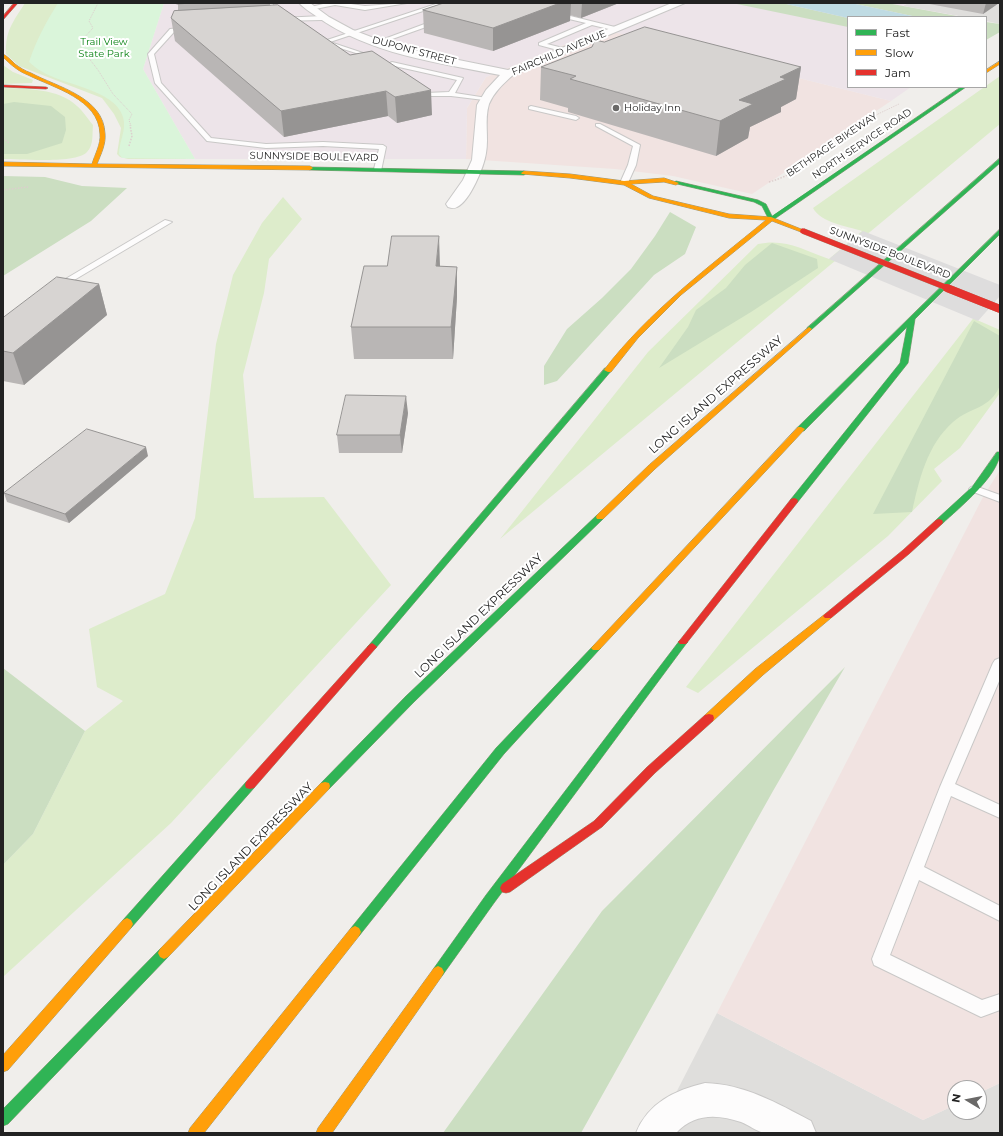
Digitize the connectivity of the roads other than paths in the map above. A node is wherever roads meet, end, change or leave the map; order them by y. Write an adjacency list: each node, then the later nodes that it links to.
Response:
1 (16, 3): 10 (main road)
2 (269, 3): 9 (lane)
3 (335, 3): 4 (lane); 7 (lane)
4 (404, 3)
5 (444, 3): 17 (lane)
6 (680, 3): 16 (street, FAIRCHILD AVENUE)
7 (307, 5): 9 (street, DUPONT STREET)
8 (548, 13): 12 (lane)
9 (322, 18): 17 (street, DUPONT STREET)
10 (3, 19)
11 (444, 19): 20 (lane)
12 (591, 23): 16 (lane); 21 (lane)
13 (272, 24): 14 (lane)
14 (301, 27)
15 (195, 29): 42 (lane)
16 (617, 29): 21 (street, FAIRCHILD AVENUE)
17 (354, 33): 19 (lane); 20 (street, DUPONT STREET)
18 (319, 38): 19 (lane)
19 (324, 42): 23 (lane)
20 (379, 42): 29 (street, DUPONT STREET)
21 (564, 50): 29 (street, FAIRCHILD AVENUE)
22 (3, 55): 33 (main road)
23 (377, 59)
24 (385, 61): 26 (lane)
25 (1000, 62): 27 (main road)
26 (392, 64): 28 (lane); 34 (lane)
27 (987, 71)
28 (403, 74)
29 (509, 74): 35 (street, FAIRCHILD AVENUE)
30 (413, 84): 34 (lane)
31 (3, 86): 33 (main road)
32 (963, 88): 46 (main road, NORTH SERVICE ROAD)
33 (59, 89): 41 (main road)
34 (451, 94): 35 (lane)
35 (484, 98): 43 (street, FAIRCHILD AVENUE)
36 (531, 108): 37 (lane)
37 (576, 118)
38 (598, 126): 44 (lane)
39 (1000, 160): 63 (main road, LONG ISLAND EXPRESSWAY)
40 (3, 164): 41 (main road, SUNNYSIDE BOULEVARD)
41 (94, 165): 42 (main road, SUNNYSIDE BOULEVARD)
42 (378, 169): 43 (main road, SUNNYSIDE BOULEVARD)
43 (474, 171): 44 (main road, SUNNYSIDE BOULEVARD); 45 (street, FAIRCHILD AVENUE)
44 (624, 183): 46 (main road, SUNNYSIDE BOULEVARD); 46 (main road, SUNNYSIDE BOULEVARD)
45 (453, 204)
46 (771, 219): 50 (main road, SUNNYSIDE BOULEVARD, bridge); 62 (main road, NORTH SERVICE ROAD)
47 (168, 222): 49 (lane)
48 (1000, 231): 51 (main road)
49 (47, 292)
50 (1000, 309)
51 (912, 318): 59 (main road); 64 (main road)
52 (1000, 454): 53 (main road)
53 (976, 489): 54 (lane); 59 (main road)
54 (1000, 499)
55 (1000, 663): 56 (lane)
56 (947, 787): 57 (lane); 58 (lane)
57 (1000, 812)
58 (915, 870): 60 (lane); 61 (lane)
59 (490, 899): 65 (main road)
60 (1000, 914)
61 (1000, 1002)
62 (3, 1065)
63 (3, 1119)
64 (195, 1133)
65 (323, 1133)
66 (653, 1133): 67 (street)
67 (799, 1133)

